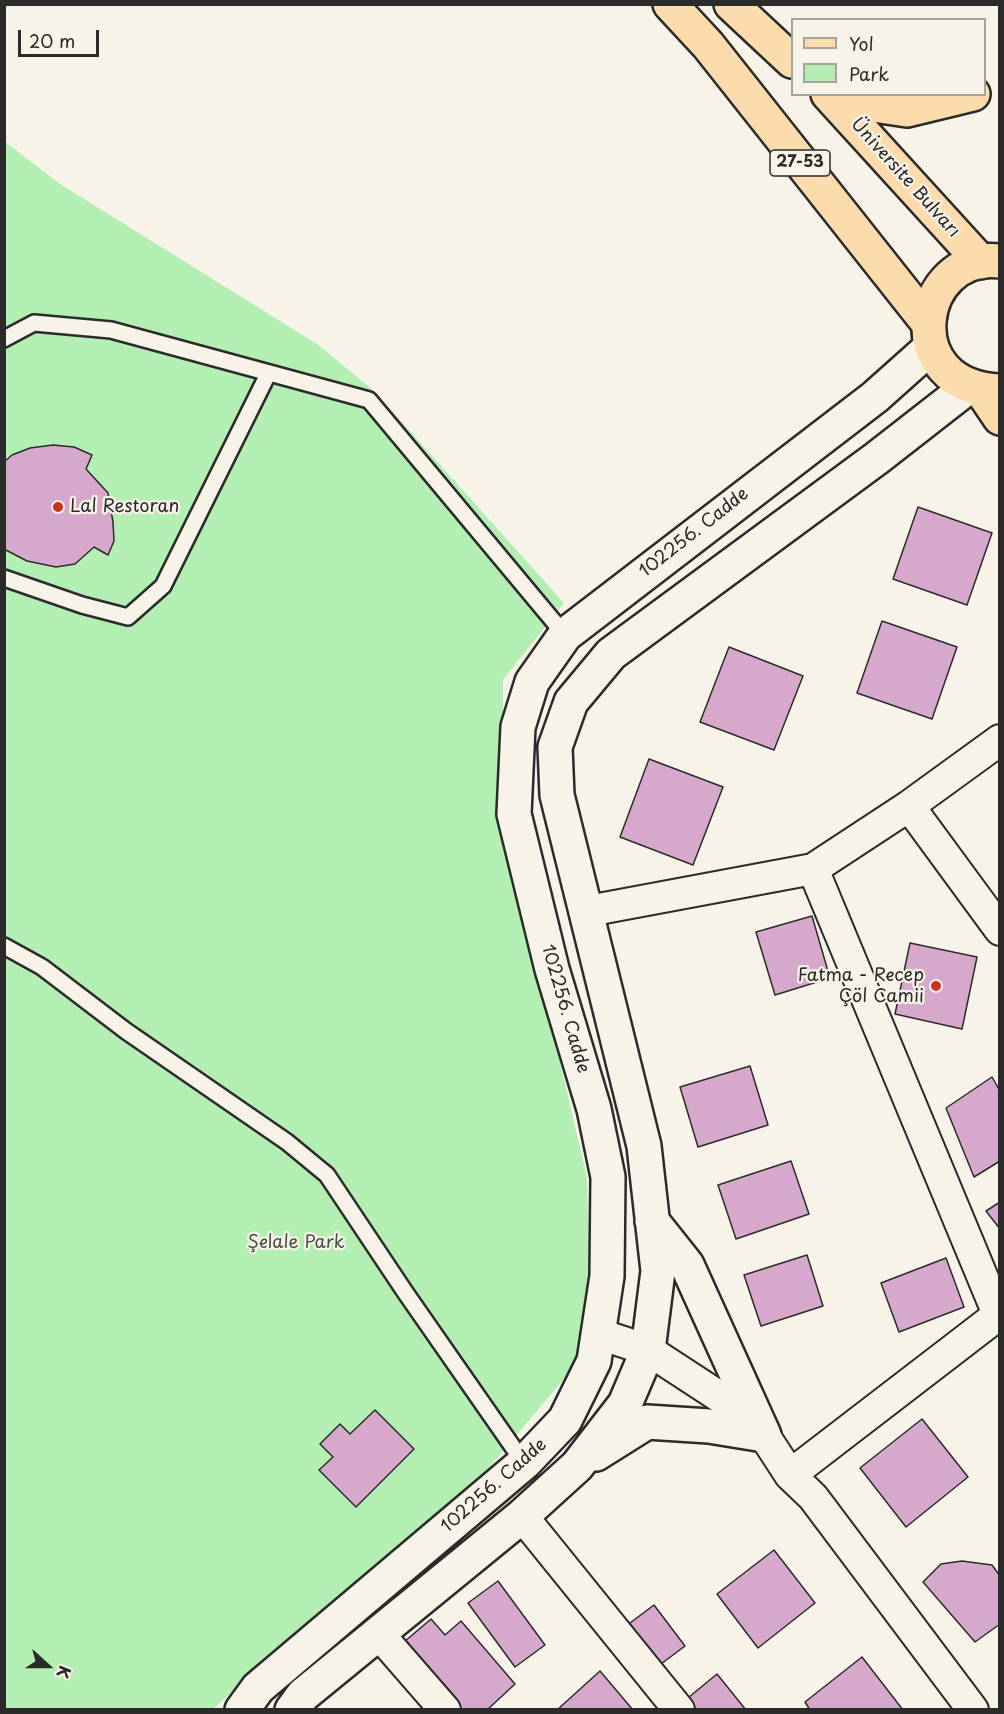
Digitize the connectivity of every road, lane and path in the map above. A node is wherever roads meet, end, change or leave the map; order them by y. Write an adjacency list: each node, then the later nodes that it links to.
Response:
1 (670, 4): 7 (main road, 27-53)
2 (731, 4): 3 (main road)
3 (791, 60)
4 (965, 96): 5 (main road)
5 (831, 97): 6 (main road, Üniversite Bulvarı)
6 (990, 262): 7 (main road)
7 (929, 335): 10 (main road); 13 (street, 102256. Cadde)
8 (4, 339): 9 (lane)
9 (268, 374): 12 (lane); 13 (lane)
10 (983, 389): 11 (main road); 17 (street)
11 (999, 418)
12 (4, 578)
13 (565, 635): 22 (street, 102256. Cadde)
14 (999, 740): 15 (street)
15 (909, 806): 16 (street); 18 (street)
16 (813, 869): 17 (street); 21 (street)
17 (588, 911): 20 (street)
18 (999, 930)
19 (4, 946): 25 (lane)
20 (652, 1221): 23 (street); 24 (street)
21 (998, 1318): 27 (street)
22 (599, 1334): 23 (street); 25 (street, 102256. Cadde)
23 (648, 1350): 24 (street); 26 (street)
24 (764, 1435): 26 (street); 27 (street)
25 (524, 1463): 30 (street, 102256. Cadde)
26 (577, 1466): 28 (street)
27 (790, 1475): 34 (street)
28 (522, 1516): 29 (street); 33 (street)
29 (378, 1633): 31 (street); 32 (street)
30 (242, 1710)
31 (292, 1710)
32 (445, 1710)
33 (679, 1710)
34 (973, 1710)

